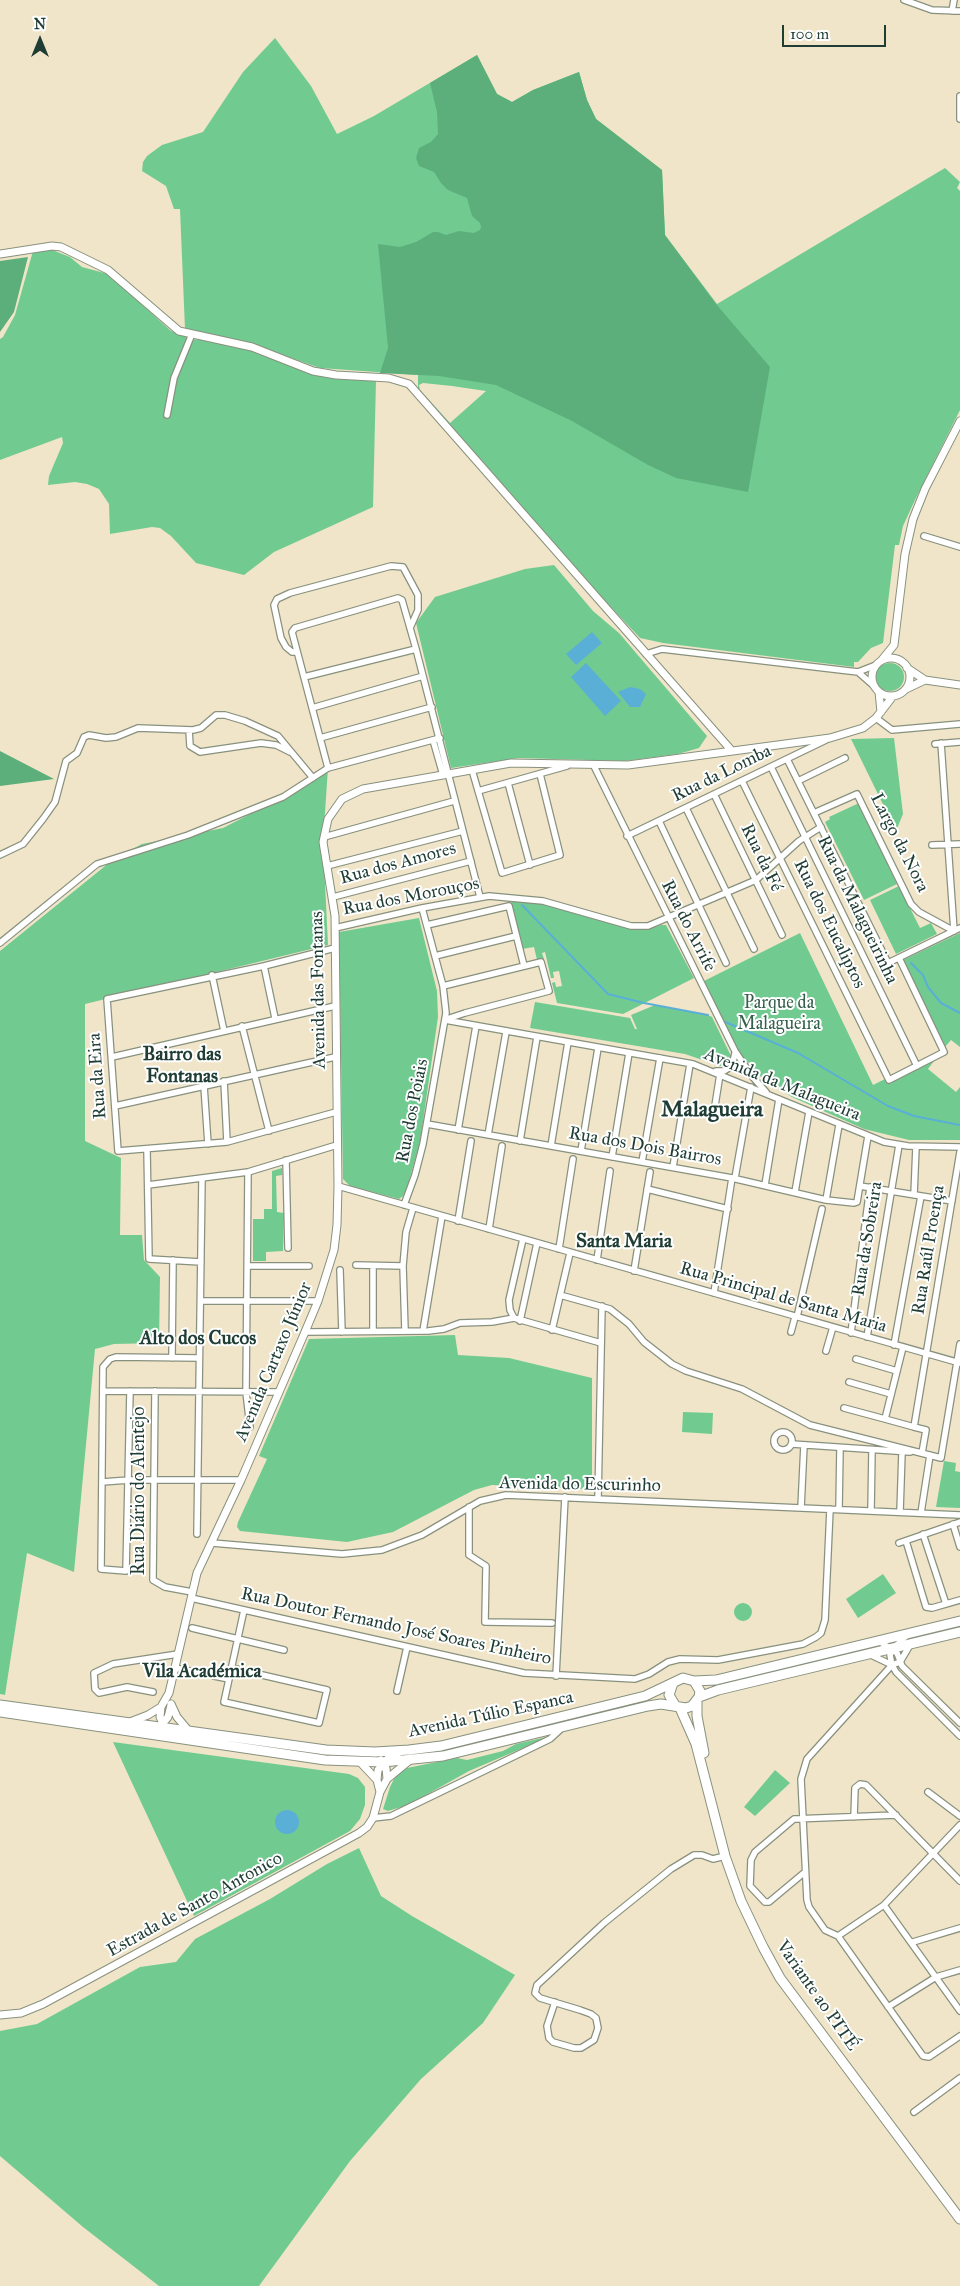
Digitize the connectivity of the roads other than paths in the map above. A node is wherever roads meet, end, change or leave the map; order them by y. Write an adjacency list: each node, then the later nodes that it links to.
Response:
1 (904, 0): 3 (street)
2 (954, 0): 3 (street)
3 (952, 11): 4 (street)
4 (960, 11)
5 (960, 96): 6 (street)
6 (960, 119)
7 (0, 254): 8 (street)
8 (192, 334): 9 (street); 17 (street)
9 (167, 415)
10 (960, 420): 14 (street)
11 (924, 536): 12 (street)
12 (960, 547)
13 (410, 628): 15 (street); 16 (street); 16 (street)
14 (894, 645): 18 (street); 19 (street)
15 (416, 649): 21 (street); 22 (street)
16 (297, 652): 22 (street)
17 (646, 654): 20 (street); 38 (street)
18 (879, 663): 19 (street); 20 (street); 25 (street)
19 (905, 665): 23 (street); 26 (street)
20 (858, 672): 25 (street)
21 (423, 676): 28 (street); 29 (street)
22 (304, 677): 29 (street)
23 (925, 680): 24 (street); 26 (street)
24 (960, 685)
25 (876, 689): 27 (street); 30 (street)
26 (906, 689): 27 (street)
27 (893, 696): 30 (street)
28 (432, 707): 34 (street); 36 (street)
29 (312, 708): 34 (street)
30 (881, 712): 31 (street)
31 (876, 718): 32 (street); 35 (street)
32 (960, 724)
33 (189, 730): 39 (street); 39 (street); 67 (street)
34 (320, 738): 45 (street)
35 (830, 738): 38 (street); 41 (street, Rua da Lomba)
36 (437, 739): 45 (street); 47 (street)
37 (960, 742): 64 (street)
38 (732, 751): 43 (street)
39 (290, 752): 49 (street)
40 (845, 758): 51 (street)
41 (787, 759): 44 (street, Rua da Lomba); 51 (street)
42 (571, 764): 43 (street); 46 (street); 48 (street)
43 (593, 764): 61 (street, Rua do Arrife)
44 (771, 767): 50 (street, Rua da Lomba); 63 (street, Rua da Malagueirinha)
45 (328, 768): 49 (street)
46 (472, 770): 47 (street); 53 (street)
47 (445, 774): 55 (street); 62 (street, Avenida das Fontanas)
48 (540, 774): 52 (street); 70 (street)
49 (314, 778): 84 (street)
50 (742, 781): 54 (street, Rua da Lomba); 68 (street, Rua dos Eucaliptos)
51 (798, 781): 57 (street)
52 (508, 782): 53 (street); 70 (street)
53 (478, 791): 70 (street)
54 (714, 794): 56 (street, Rua da Lomba); 72 (street, Rua da Fé)
55 (454, 801): 60 (street); 62 (street)
56 (686, 808): 58 (street, Rua da Lomba); 73 (street)
57 (814, 813): 59 (street); 81 (street, Largo da Nora)
58 (659, 821): 61 (street, Rua da Lomba); 76 (street)
59 (821, 827): 63 (street, Rua dos Morouços); 88 (street)
60 (462, 831): 69 (street); 71 (street)
61 (627, 836): 78 (street, Rua do Arrife)
62 (324, 837): 71 (street, Avenida das Fontanas)
63 (805, 837): 68 (street, Rua dos Morouços); 110 (street, Rua da Malagueirinha)
64 (948, 844): 65 (street); 66 (street); 81 (street)
65 (960, 844)
66 (932, 845)
67 (0, 856)
68 (780, 859): 72 (street, Rua dos Morouços); 110 (street, Rua dos Eucaliptos)
69 (471, 861): 74 (street, Rua dos Amores); 75 (street)
70 (530, 865)
71 (326, 866): 74 (street, Avenida das Fontanas)
72 (756, 880): 73 (street, Rua dos Morouços); 82 (street, Rua da Fé)
73 (726, 892): 76 (street, Rua dos Morouços); 86 (street)
74 (333, 897): 80 (street, Avenida das Fontanas)
75 (480, 897): 77 (street, Rua dos Morouços); 78 (street, Rua dos Morouços)
76 (698, 904): 78 (street, Rua dos Morouços); 89 (street)
77 (422, 908): 79 (street, Rua dos Poiais); 80 (street, Rua dos Morouços)
78 (668, 919): 104 (street, Rua do Arrife)
79 (427, 925): 83 (street); 87 (street, Rua dos Poiais)
80 (335, 928): 85 (street, Avenida das Fontanas)
81 (957, 929): 88 (street)
82 (782, 935)
83 (516, 936): 87 (street); 91 (street)
84 (0, 943)
85 (335, 948): 90 (street); 94 (street, Avenida das Fontanas)
86 (754, 949)
87 (435, 956): 93 (street, Rua dos Poiais)
88 (899, 958): 110 (street)
89 (726, 963)
90 (264, 966): 92 (street); 95 (street)
91 (524, 966): 93 (street); 96 (street)
92 (212, 975): 99 (street); 106 (street, Rua da Eira)
93 (443, 986): 96 (street, Rua dos Poiais)
94 (335, 1006): 95 (street); 107 (street, Avenida das Fontanas)
95 (275, 1018): 97 (street)
96 (445, 1020): 98 (street, Avenida da Malagueira); 123 (street, Rua dos Poiais)
97 (242, 1026): 99 (street); 112 (street)
98 (476, 1026): 100 (street, Avenida da Malagueira); 125 (street)
99 (224, 1031): 106 (street)
100 (506, 1032): 101 (street, Avenida da Malagueira); 127 (street)
101 (537, 1037): 102 (street, Avenida da Malagueira); 130 (street)
102 (568, 1042): 103 (street, Avenida da Malagueira); 136 (street)
103 (598, 1048): 105 (street, Avenida da Malagueira); 140 (street)
104 (735, 1051): 111 (street); 117 (street, Rua do Arrife)
105 (629, 1053): 108 (street, Avenida da Malagueira); 142 (street)
106 (112, 1057): 119 (street, Rua da Eira)
107 (335, 1057): 112 (street); 120 (street, Avenida das Fontanas)
108 (660, 1058): 109 (street, Avenida da Malagueira); 145 (street)
109 (690, 1064): 111 (street, Avenida da Malagueira); 146 (street)
110 (917, 1066)
111 (711, 1070): 113 (street, Avenida da Malagueira)
112 (254, 1074): 114 (street); 126 (street)
113 (720, 1074): 116 (street, Avenida da Malagueira); 121 (street)
114 (224, 1081): 115 (street); 131 (street)
115 (204, 1086): 119 (street); 132 (street)
116 (751, 1087): 117 (street, Avenida da Malagueira); 150 (street)
117 (768, 1093): 118 (street, Avenida da Malagueira)
118 (779, 1098): 122 (street, Avenida da Malagueira); 153 (street)
119 (115, 1106): 139 (street, Rua da Eira)
120 (336, 1112): 126 (street); 133 (street, Avenida das Fontanas)
121 (714, 1112)
122 (809, 1112): 124 (street, Avenida da Malagueira); 159 (street)
123 (427, 1124): 125 (street, Rua dos Dois Bairros); 164 (street, Rua dos Poiais)
124 (839, 1124): 128 (street, Avenida da Malagueira); 162 (street)
125 (458, 1130): 127 (street, Rua dos Dois Bairros)
126 (268, 1131): 131 (street)
127 (488, 1135): 130 (street, Rua dos Dois Bairros)
128 (868, 1136): 134 (street, Avenida da Malagueira); 155 (street)
129 (471, 1141): 169 (street)
130 (520, 1141): 136 (street, Rua dos Dois Bairros)
131 (227, 1142): 132 (street)
132 (208, 1144): 139 (street)
133 (337, 1145): 144 (street); 154 (street, Avenida das Fontanas)
134 (899, 1145): 137 (street, Avenida da Malagueira); 158 (street, Rua da Sobreira)
135 (502, 1146): 170 (street)
136 (551, 1146): 140 (street, Rua dos Dois Bairros)
137 (916, 1147): 138 (street, Avenida da Malagueira); 160 (street)
138 (960, 1147)
139 (147, 1150): 152 (street)
140 (581, 1151): 142 (street, Rua dos Dois Bairros)
141 (960, 1152): 163 (street, Rua Raúl Proença)
142 (612, 1157): 145 (street, Rua dos Dois Bairros)
143 (573, 1159): 174 (street)
144 (286, 1160): 148 (street); 173 (street)
145 (642, 1162): 146 (street, Rua dos Dois Bairros)
146 (673, 1168): 150 (street, Rua dos Dois Bairros)
147 (610, 1171): 177 (street)
148 (248, 1172): 151 (street); 179 (street)
149 (650, 1172): 157 (street)
150 (734, 1178): 153 (street, Rua dos Dois Bairros); 166 (street)
151 (202, 1179): 152 (street); 178 (street)
152 (148, 1185): 176 (street)
153 (765, 1185): 159 (street, Rua dos Dois Bairros)
154 (338, 1186): 164 (street, Rua Principal de Santa Maria); 190 (street, Avenida Cartaxo Júnior)
155 (860, 1186): 156 (street); 162 (street, Rua dos Dois Bairros)
156 (870, 1187): 158 (street); 202 (street)
157 (647, 1189): 166 (street); 185 (street)
158 (891, 1191): 160 (street); 203 (street, Rua da Sobreira)
159 (795, 1192): 162 (street, Rua dos Dois Bairros)
160 (914, 1194): 161 (street)
161 (921, 1196): 163 (street); 206 (street)
162 (826, 1200)
163 (952, 1201): 209 (street, Rua Raúl Proença)
164 (404, 1205): 165 (street, Rua Principal de Santa Maria)
165 (413, 1208): 168 (street, Rua Principal de Santa Maria); 183 (street)
166 (728, 1209): 186 (street)
167 (822, 1209): 192 (street)
168 (442, 1216): 169 (street, Rua Principal de Santa Maria); 198 (street)
169 (458, 1221): 170 (street, Rua Principal de Santa Maria)
170 (488, 1229): 171 (street, Rua Principal de Santa Maria)
171 (523, 1239): 172 (street, Rua Principal de Santa Maria); 193 (street)
172 (537, 1243): 174 (street, Rua Principal de Santa Maria); 193 (street)
173 (288, 1248)
174 (559, 1249): 175 (street, Rua Principal de Santa Maria)
175 (570, 1252): 177 (street, Rua Principal de Santa Maria); 187 (street)
176 (172, 1260): 178 (street); 210 (street)
177 (597, 1260): 185 (street, Rua Principal de Santa Maria)
178 (201, 1262): 188 (street)
179 (248, 1266): 180 (street); 189 (street)
180 (308, 1266)
181 (356, 1266): 182 (street)
182 (372, 1266): 183 (street); 196 (street)
183 (403, 1266): 197 (street)
184 (340, 1270): 200 (street)
185 (634, 1271): 186 (street, Rua Principal de Santa Maria)
186 (714, 1293): 192 (street, Rua Principal de Santa Maria)
187 (560, 1295): 191 (street); 195 (street)
188 (201, 1301): 189 (street); 211 (street)
189 (248, 1301): 190 (street); 220 (street)
190 (318, 1301): 199 (street, Avenida Cartaxo Júnior)
191 (602, 1306): 204 (street); 232 (street)
192 (796, 1317): 194 (street, Rua Principal de Santa Maria); 201 (street)
193 (517, 1319): 195 (street); 198 (street)
194 (833, 1327): 202 (street, Rua Principal de Santa Maria); 208 (street)
195 (552, 1330): 204 (street)
196 (373, 1331): 197 (street); 200 (street)
197 (405, 1331): 198 (street)
198 (425, 1331)
199 (305, 1332): 200 (street); 221 (street, Avenida Cartaxo Júnior)
200 (342, 1332)
201 (791, 1332)
202 (851, 1332): 203 (street, Rua Principal de Santa Maria)
203 (867, 1337): 206 (street, Rua Principal de Santa Maria)
204 (601, 1343): 240 (street)
205 (960, 1344): 213 (street)
206 (894, 1345): 207 (street, Rua Principal de Santa Maria)
207 (903, 1347): 209 (street, Rua Principal de Santa Maria); 214 (street)
208 (826, 1351)
209 (927, 1354): 213 (street, Rua Principal de Santa Maria); 226 (street, Rua Raúl Proença)
210 (172, 1358): 211 (street); 216 (street)
211 (199, 1358): 219 (street)
212 (856, 1359): 214 (street)
213 (958, 1363): 233 (street)
214 (897, 1371): 222 (street)
215 (849, 1382): 222 (street)
216 (103, 1390): 217 (street); 238 (street)
217 (130, 1391): 218 (street); 234 (street)
218 (155, 1391): 219 (street); 235 (street, Rua Diário do Alentejo)
219 (199, 1391): 220 (street); 236 (street)
220 (246, 1392): 221 (street); 225 (street)
221 (279, 1392): 237 (street, Avenida Cartaxo Júnior)
222 (891, 1394): 224 (street)
223 (844, 1408): 224 (street)
224 (885, 1419): 226 (street)
225 (250, 1427)
226 (914, 1427): 232 (street)
227 (792, 1444): 228 (street)
228 (804, 1445): 229 (street); 242 (street)
229 (840, 1448): 230 (street); 244 (street)
230 (872, 1450): 231 (street); 245 (street)
231 (902, 1452): 232 (street); 246 (street)
232 (922, 1453): 233 (street)
233 (930, 1455): 247 (street)
234 (129, 1480): 235 (street); 238 (street); 238 (street)
235 (154, 1480): 236 (street); 255 (street, Rua Diário do Alentejo)
236 (198, 1480): 237 (street); 251 (street)
237 (241, 1480): 253 (street, Avenida Cartaxo Júnior)
238 (102, 1482)
239 (565, 1497): 240 (street, Avenida do Escurinho); 241 (street, Avenida do Escurinho); 278 (street)
240 (598, 1499): 242 (street, Avenida do Escurinho)
241 (469, 1507): 253 (street, Avenida do Escurinho); 260 (street)
242 (801, 1508): 243 (street, Avenida do Escurinho)
243 (830, 1509): 244 (street, Avenida do Escurinho); 278 (street, Rua Doutor Fernando José Soares Pinheiro)
244 (839, 1509): 245 (street, Avenida do Escurinho)
245 (870, 1511): 246 (street, Avenida do Escurinho)
246 (900, 1512): 247 (street, Avenida do Escurinho)
247 (921, 1513): 248 (street, Avenida do Escurinho)
248 (960, 1515)
249 (960, 1522): 250 (street)
250 (953, 1524): 252 (street); 254 (street)
251 (197, 1534)
252 (923, 1534): 257 (street); 257 (street)
253 (212, 1543): 255 (street, Avenida Cartaxo Júnior)
254 (960, 1547)
255 (191, 1595): 258 (street, Rua Doutor Fernando José Soares Pinheiro); 270 (street, Avenida Cartaxo Júnior)
256 (960, 1600): 257 (street)
257 (946, 1604)
258 (244, 1610): 264 (street); 267 (street, Rua Doutor Fernando José Soares Pinheiro)
259 (960, 1621): 263 (main road, Avenida Túlio Espanca)
260 (552, 1624)
261 (192, 1628): 264 (street)
262 (960, 1632): 266 (main road, Avenida Túlio Espanca)
263 (911, 1633): 265 (main road, Avenida Túlio Espanca); 268 (street)
264 (238, 1638): 269 (street); 275 (street)
265 (879, 1641): 268 (street); 280 (main road, Avenida Túlio Espanca)
266 (910, 1645): 268 (main road, Avenida Túlio Espanca); 272 (street)
267 (407, 1646): 278 (street, Rua Doutor Fernando José Soares Pinheiro); 282 (street)
268 (893, 1649): 271 (main road, Avenida Túlio Espanca); 272 (street); 273 (street)
269 (284, 1650)
270 (178, 1654): 274 (street, Avenida Cartaxo Júnior); 283 (street)
271 (871, 1654): 273 (street); 285 (main road, Avenida Túlio Espanca)
272 (900, 1662): 273 (street); 292 (street)
273 (892, 1665): 297 (street); 312 (street)
274 (175, 1668): 276 (street); 284 (street, Avenida Cartaxo Júnior)
275 (232, 1668): 279 (street); 279 (street)
276 (190, 1671)
277 (214, 1676): 279 (street)
278 (556, 1676)
279 (229, 1679)
280 (694, 1681): 281 (main road, Avenida Túlio Espanca); 285 (main road)
281 (672, 1683): 288 (main road); 299 (main road, Avenida Túlio Espanca)
282 (397, 1691)
283 (153, 1692)
284 (169, 1694): 287 (street); 289 (street)
285 (698, 1700): 288 (main road, Avenida Túlio Espanca); 331 (main road, Variante ao PITÉ)
286 (0, 1704): 291 (main road, Avenida Túlio Espanca)
287 (171, 1704): 293 (street); 295 (street)
288 (678, 1706): 294 (main road, Avenida Túlio Espanca); 315 (main road, Variante ao PITÉ)
289 (161, 1707): 291 (street); 293 (street)
290 (0, 1712): 296 (main road, Avenida Túlio Espanca)
291 (130, 1722): 293 (main road, Avenida Túlio Espanca)
292 (960, 1723)
293 (163, 1724): 295 (main road, Avenida Túlio Espanca); 296 (street); 298 (street)
294 (564, 1726): 301 (main road, Avenida Túlio Espanca); 311 (street)
295 (187, 1729): 300 (main road, Avenida Túlio Espanca)
296 (128, 1732): 298 (main road, Avenida Túlio Espanca)
297 (959, 1733)
298 (174, 1738): 302 (main road, Avenida Túlio Espanca)
299 (409, 1750): 300 (main road, Avenida Túlio Espanca); 303 (street)
300 (375, 1752): 303 (street)
301 (410, 1760): 303 (main road, Avenida Túlio Espanca); 304 (street)
302 (361, 1763): 303 (main road, Avenida Túlio Espanca); 305 (street)
303 (383, 1764): 304 (street); 305 (street)
304 (387, 1779): 306 (street)
305 (377, 1780): 306 (street)
306 (380, 1792): 311 (street)
307 (928, 1792): 309 (street)
308 (896, 1815): 310 (street); 310 (street); 314 (street)
309 (960, 1816)
310 (854, 1817): 312 (street)
311 (373, 1818): 327 (street, Estrada de Santo Antonico)
312 (802, 1818): 316 (street); 316 (street)
313 (960, 1825): 314 (street)
314 (933, 1854): 317 (street); 318 (street)
315 (725, 1856): 324 (street); 332 (main road, Variante ao PITÉ)
316 (804, 1872): 320 (street)
317 (960, 1882)
318 (884, 1904): 320 (street); 321 (street)
319 (960, 1928): 321 (street)
320 (838, 1936): 325 (street)
321 (913, 1942): 323 (street)
322 (960, 1970): 323 (street)
323 (936, 1977): 325 (street); 326 (street)
324 (555, 2002)
325 (888, 2007): 328 (street)
326 (960, 2011)
327 (0, 2016)
328 (960, 2036)
329 (960, 2078): 330 (street)
330 (914, 2112)
331 (960, 2209)
332 (960, 2219)

